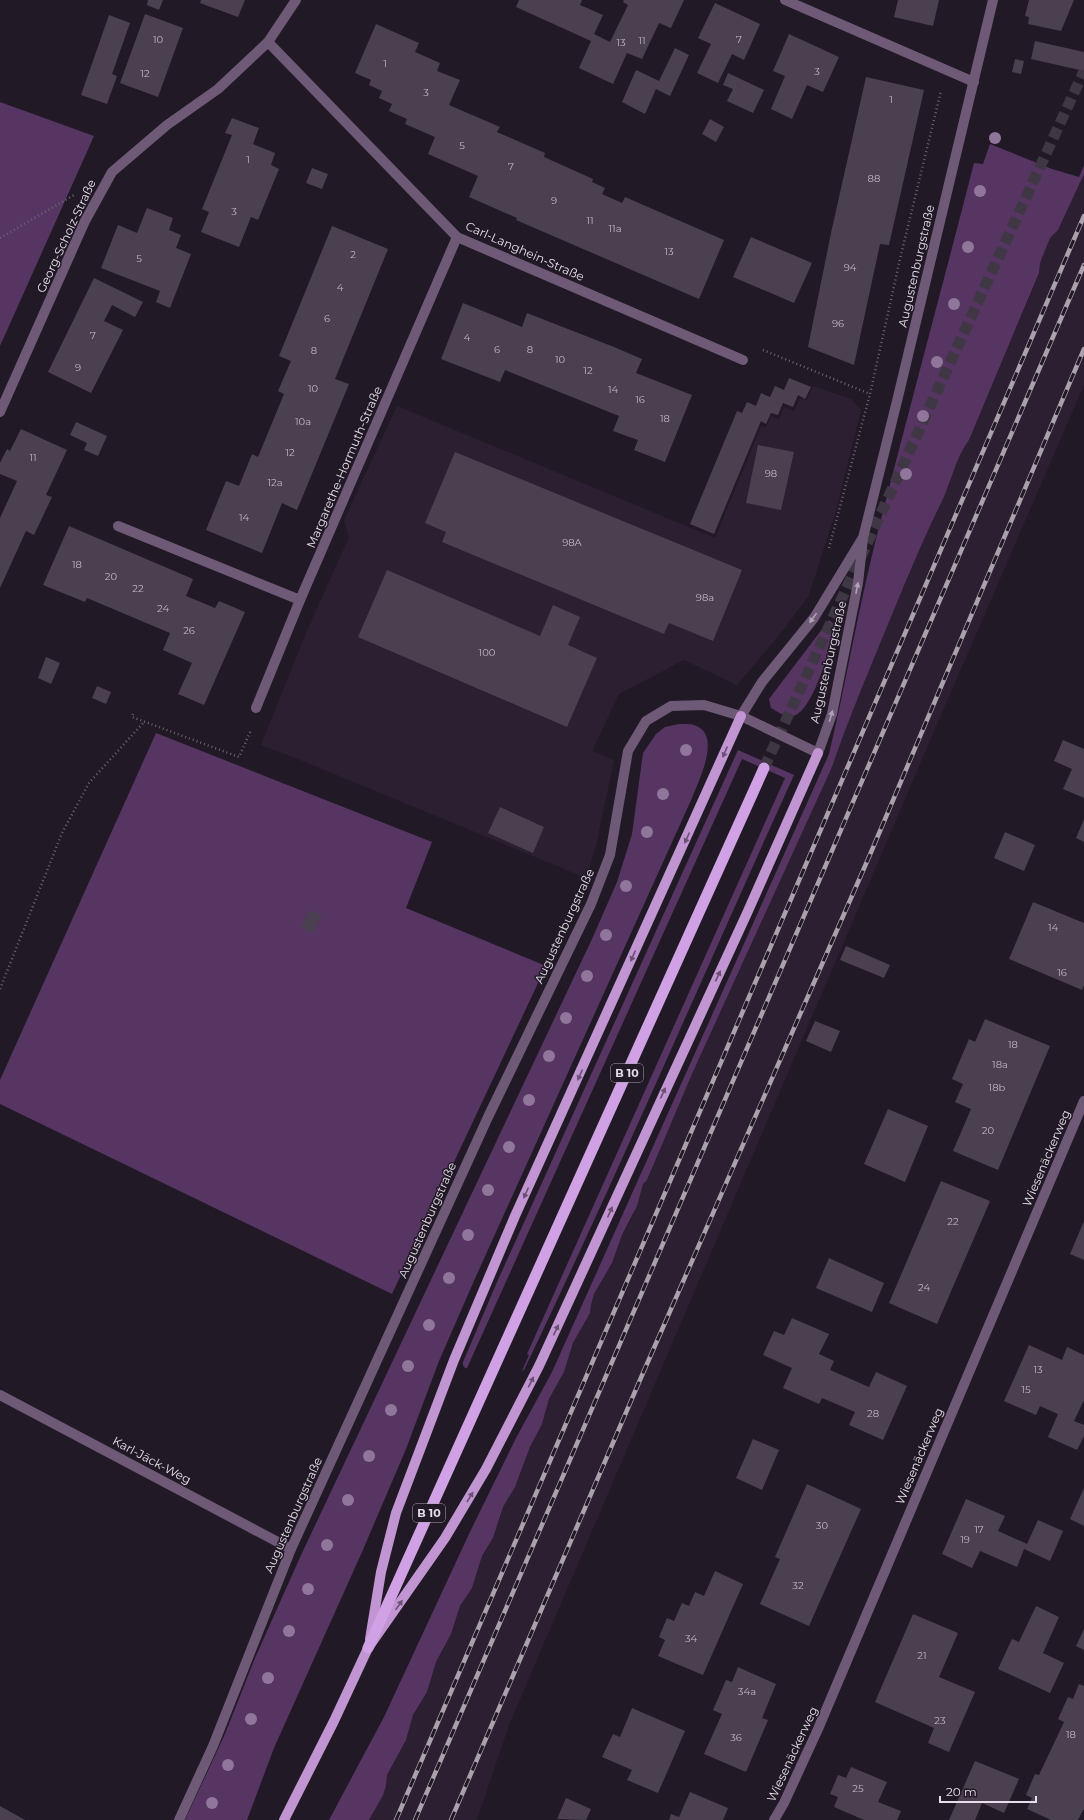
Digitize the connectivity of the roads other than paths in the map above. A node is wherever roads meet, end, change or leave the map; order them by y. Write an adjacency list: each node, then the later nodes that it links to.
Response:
1 (296, 0): 4 (street, Georg-Scholz-Straße)
2 (785, 0): 5 (street)
3 (993, 0): 5 (street, Augustenburgstraße)
4 (268, 42): 6 (street, Carl-Langhein-Straße); 8 (street, Georg-Scholz-Straße)
5 (974, 82): 10 (street, Augustenburgstraße)
6 (457, 237): 7 (street, Carl-Langhein-Straße); 11 (street, Margarethe-Hormuth-Straße)
7 (742, 360)
8 (0, 412)
9 (118, 526): 11 (street)
10 (863, 538): 13 (street, Augustenburgstraße, one-way to 13); 14 (street, Augustenburgstraße, one-way to 10)
11 (300, 600): 12 (street, Margarethe-Hormuth-Straße)
12 (256, 708)
13 (741, 716): 14 (street, Augustenburgstraße); 18 (street, Augustenburgstraße); 19 (main road, one-way to 19)
14 (818, 753): 19 (main road, one-way to 14)
15 (764, 768): 19 (highway, B 10)
16 (1084, 1101): 22 (street, Wiesenäckerweg)
17 (0, 1395): 18 (street, Karl-Jäck-Weg)
18 (291, 1549): 20 (street, Augustenburgstraße)
19 (368, 1648): 21 (main road, B 10)
20 (179, 1820)
21 (284, 1820)
22 (774, 1820)

